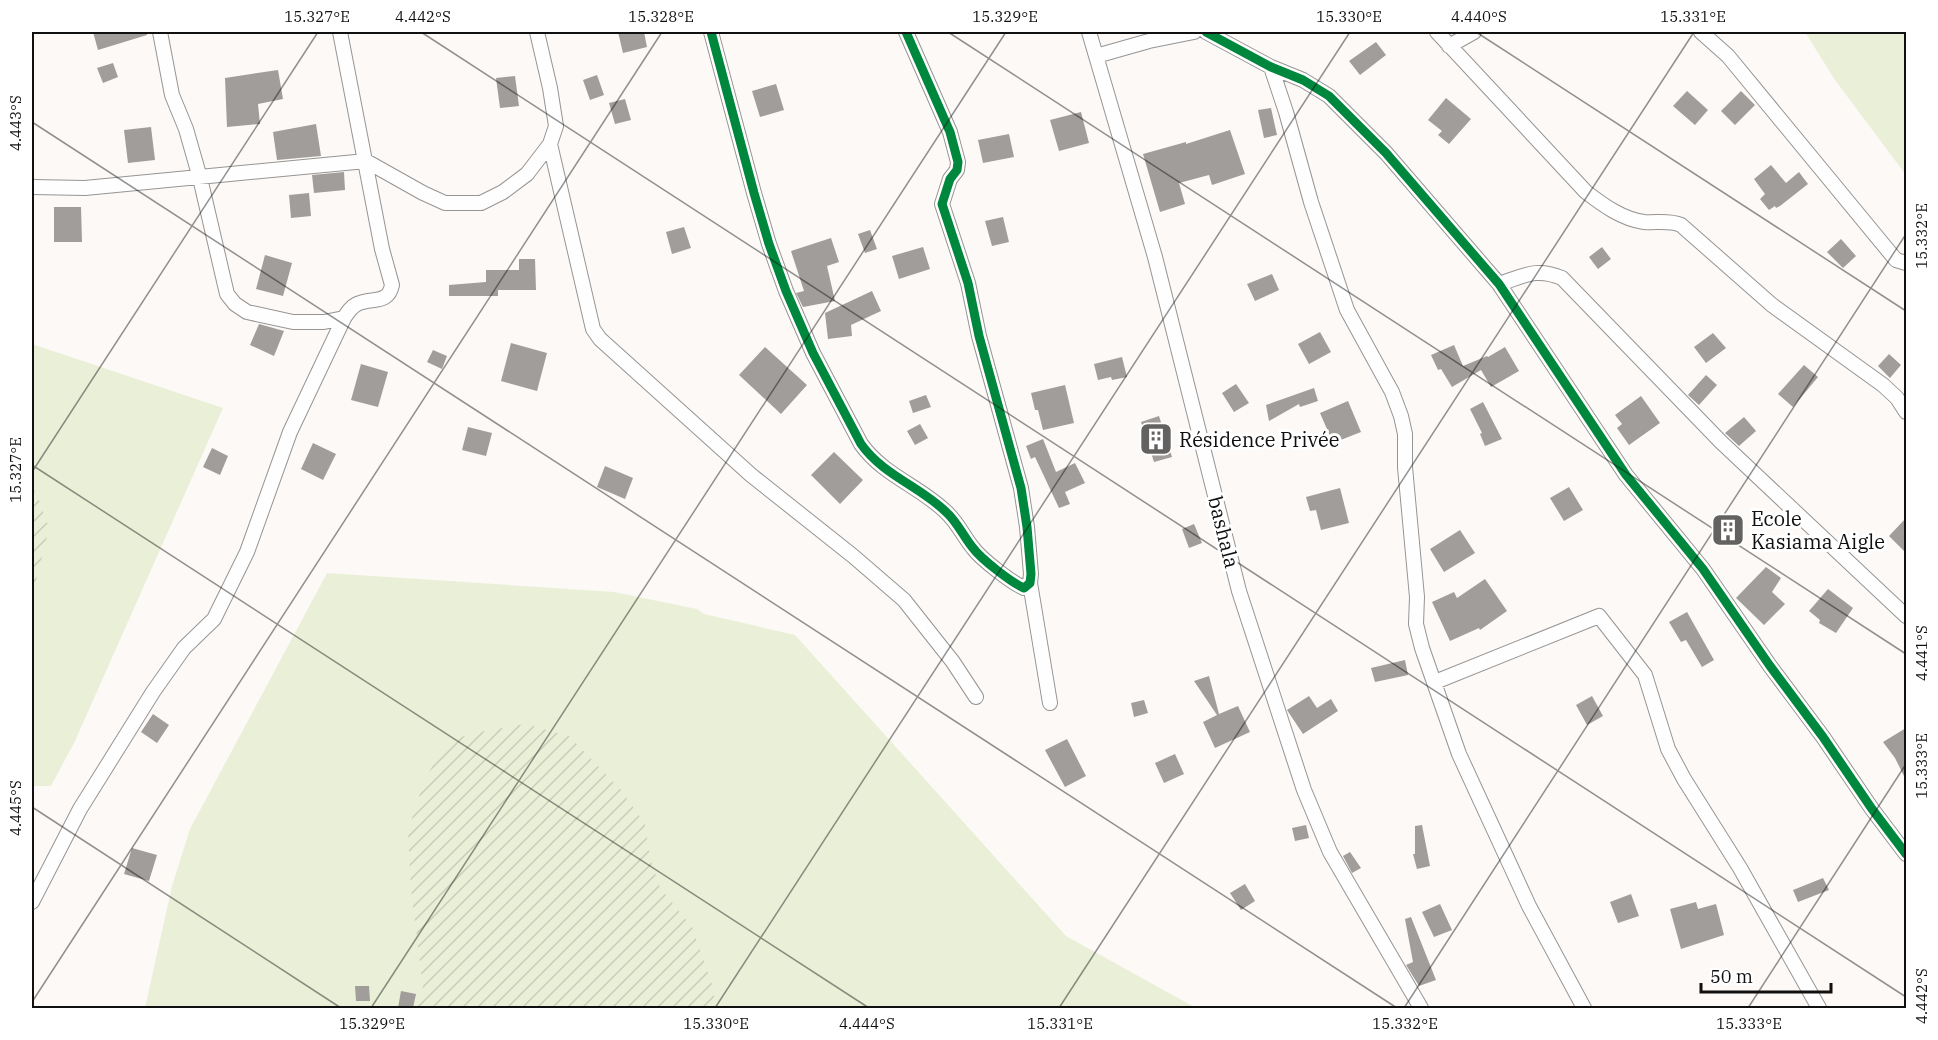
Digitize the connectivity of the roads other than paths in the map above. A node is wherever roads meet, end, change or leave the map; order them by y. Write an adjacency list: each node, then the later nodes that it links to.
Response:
1 (160, 32): 17 (street)
2 (340, 32): 16 (street)
3 (537, 32): 15 (street)
4 (711, 32): 23 (street)
5 (906, 32): 23 (street)
6 (1089, 32): 13 (street, bashala)
7 (1194, 32): 13 (street)
8 (1205, 32): 14 (street)
9 (1437, 32): 12 (street)
10 (1474, 32): 12 (street)
11 (1701, 32): 19 (street)
12 (1449, 46): 22 (street)
13 (1096, 56): 30 (street, bashala)
14 (1271, 67): 20 (street); 25 (street)
15 (550, 144): 16 (street); 26 (street)
16 (366, 161): 17 (street); 21 (street)
17 (200, 178): 18 (street); 21 (street)
18 (32, 187)
19 (1906, 263)
20 (1499, 284): 24 (street); 28 (street)
21 (344, 318): 29 (street)
22 (1906, 412)
23 (1030, 583): 27 (street)
24 (1906, 616)
25 (1435, 682): 31 (street); 32 (street)
26 (976, 696)
27 (1050, 704)
28 (1906, 854)
29 (32, 902)
30 (1420, 1008)
31 (1584, 1008)
32 (1819, 1008)

